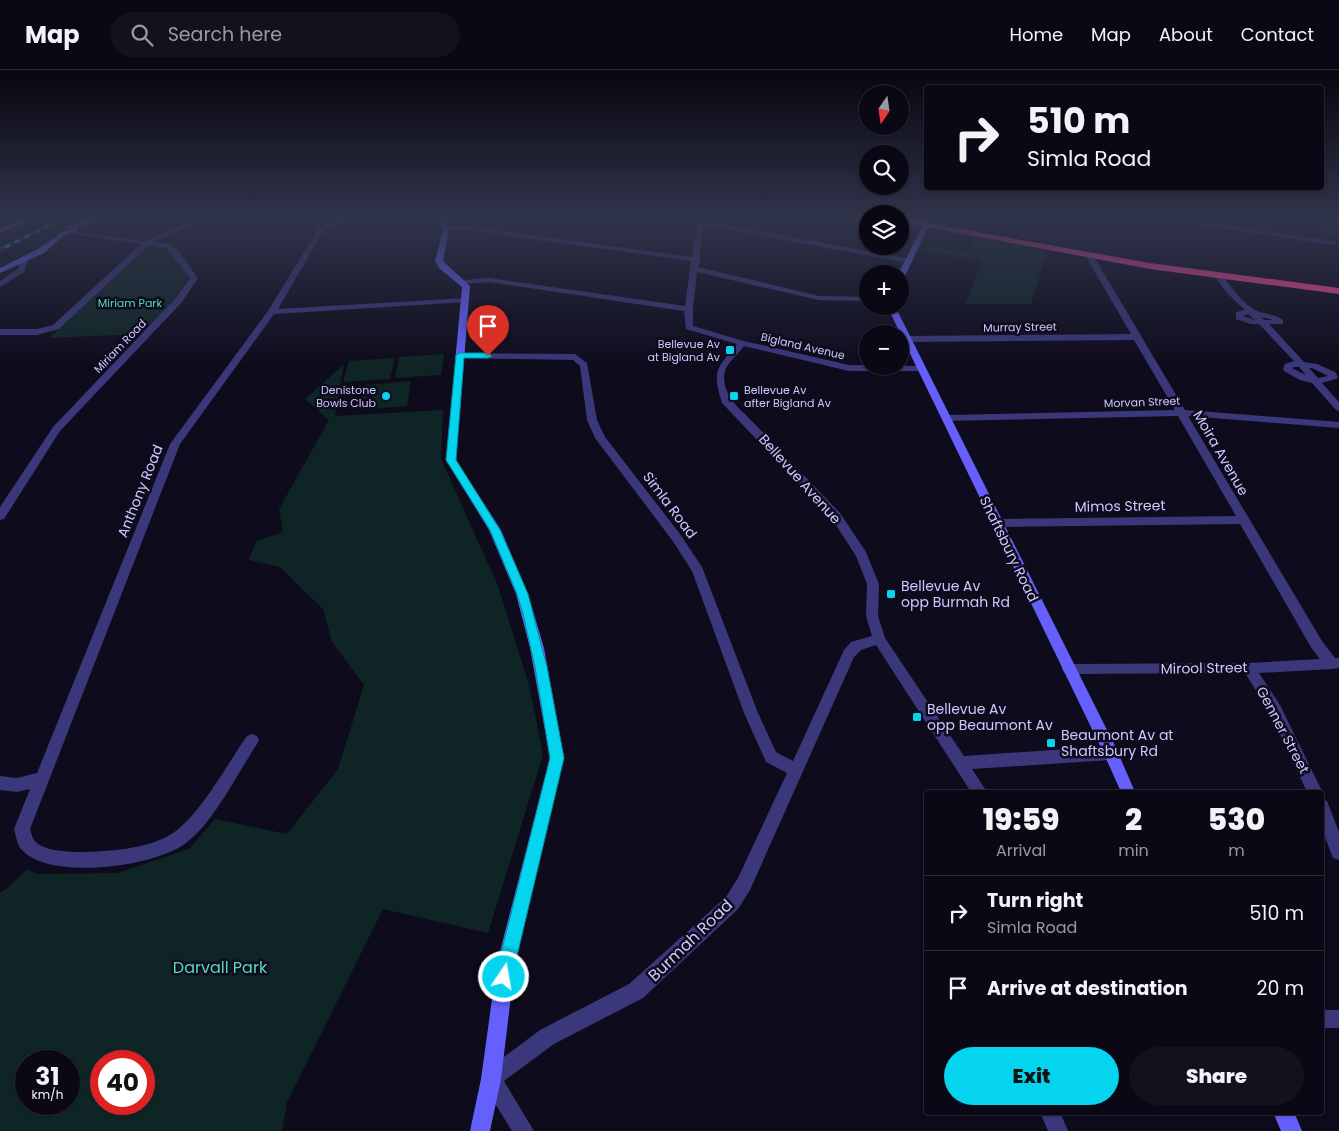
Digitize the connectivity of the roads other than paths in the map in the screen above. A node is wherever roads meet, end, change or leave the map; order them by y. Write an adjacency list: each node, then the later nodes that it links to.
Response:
1 (17, 267): 12 (street)
2 (121, 267): 20 (street)
3 (185, 267): 33 (street, Miriam Road)
4 (299, 267): 17 (street, Anthony Road)
5 (443, 267): 11 (street)
6 (1096, 267): 21 (street, Moira Avenue)
7 (1154, 267): 10 (highway)
8 (1178, 267): 13 (highway)
9 (695, 269): 14 (street); 16 (street)
10 (1218, 275): 13 (highway); 18 (street)
11 (464, 282): 15 (street); 16 (street)
12 (0, 285)
13 (1338, 290)
14 (859, 299)
15 (466, 300): 17 (street); 25 (street)
16 (688, 309): 23 (street)
17 (272, 312): 44 (street, Anthony Road)
18 (1253, 313): 19 (street); 19 (street); 19 (street)
19 (1262, 323): 26 (street)
20 (0, 332)
21 (1136, 337): 22 (street, Murray Street); 30 (street, Moira Avenue)
22 (909, 339)
23 (742, 343): 27 (street, Bigland Avenue); 36 (street, Bellevue Avenue)
24 (909, 347): 27 (street, Shaftsbury Road)
25 (460, 355): 43 (street, Simla Road); 53 (street)
26 (1304, 365): 28 (street); 28 (street); 28 (street)
27 (920, 368): 31 (street, Shaftsbury Road)
28 (1316, 380): 29 (street)
29 (1339, 408)
30 (1182, 414): 31 (street, Morvan Street); 32 (street, Morvan Street); 34 (street, Moira Avenue)
31 (946, 418): 35 (street, Shaftsbury Road)
32 (1339, 425)
33 (0, 516)
34 (1244, 520): 35 (street, Mimos Street); 37 (street, Moira Avenue)
35 (996, 523): 39 (street, Shaftsbury Road)
36 (879, 640): 42 (street, Bellevue Avenue); 43 (street, Burmah Road)
37 (1335, 663): 38 (street, Mirool Street)
38 (1249, 668): 39 (street, Mirool Street); 48 (street, Genner Street)
39 (1069, 669): 41 (street, Shaftsbury Road)
40 (252, 740): 44 (street, Anthony Road)
41 (1111, 753): 42 (street); 47 (street, Shaftsbury Road)
42 (959, 763): 46 (street, Bellevue Avenue)
43 (796, 770): 53 (street, Burmah Road)
44 (42, 779): 45 (street)
45 (0, 783)
46 (978, 790)
47 (1127, 790)
48 (1314, 790)
49 (1324, 814): 50 (street)
50 (1339, 852)
51 (1324, 1019): 52 (street)
52 (1339, 1019)
53 (491, 1079): 56 (street); 57 (street)
54 (1051, 1115): 58 (street)
55 (1284, 1115): 59 (street)
56 (480, 1131)
57 (524, 1131)
58 (1058, 1131)
59 (1292, 1131)

